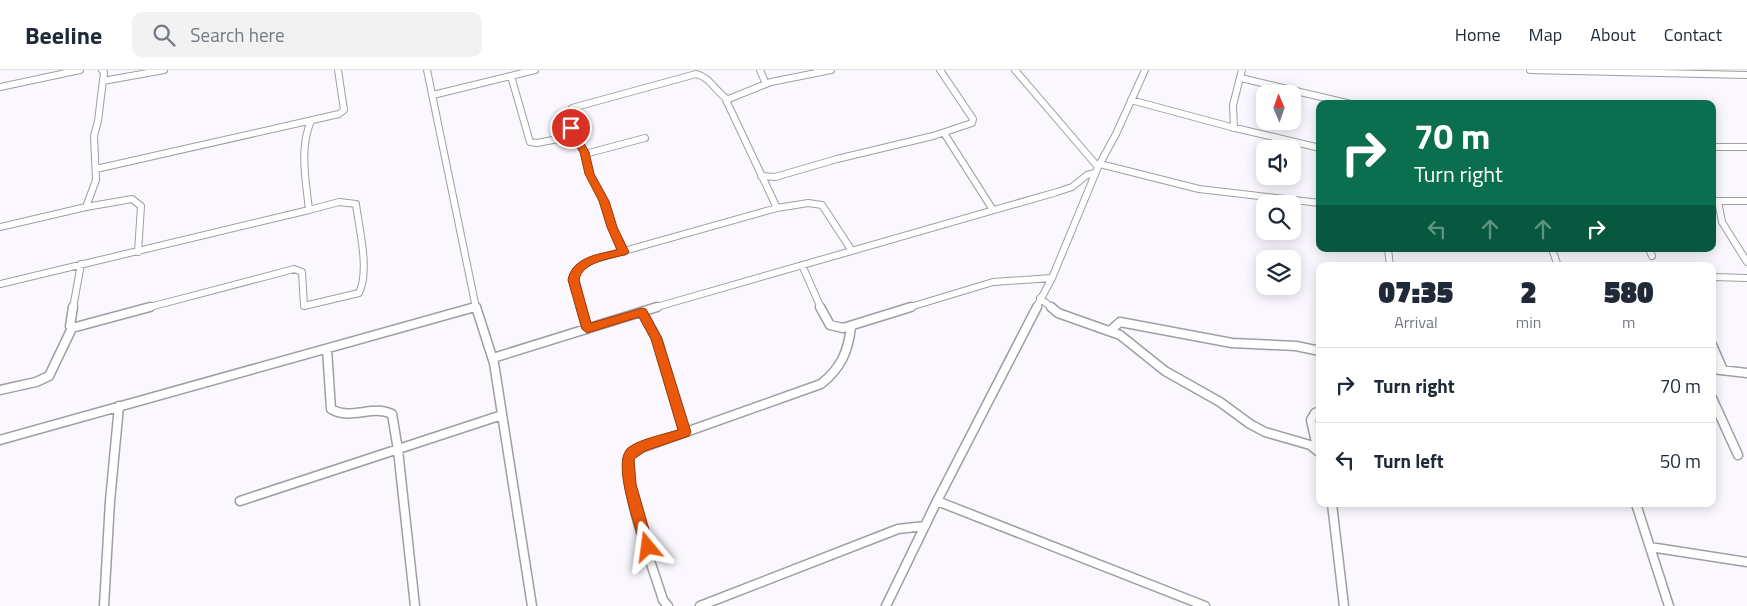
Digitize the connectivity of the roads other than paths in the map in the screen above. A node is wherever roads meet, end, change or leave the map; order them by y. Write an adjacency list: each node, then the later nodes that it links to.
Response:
1 (80, 70): 20 (street)
2 (102, 70): 18 (street)
3 (163, 70): 18 (street)
4 (338, 70): 25 (street)
5 (427, 70): 21 (street)
6 (535, 70): 16 (street)
7 (760, 70): 19 (street)
8 (831, 70): 19 (street)
9 (940, 70): 27 (street)
10 (1015, 70): 34 (street)
11 (1144, 70): 23 (street)
12 (1242, 70): 17 (street)
13 (1530, 70): 14 (street)
14 (1541, 70): 15 (street)
15 (1747, 74)
16 (512, 76): 21 (street); 28 (street)
17 (1241, 78): 24 (street); 26 (street)
18 (103, 81): 35 (street)
19 (766, 84): 22 (street)
20 (0, 87)
21 (432, 94): 59 (street)
22 (728, 99): 28 (street); 36 (street)
23 (1131, 100): 26 (street); 34 (street)
24 (1334, 100)
25 (310, 121): 35 (street); 45 (street)
26 (1234, 128): 30 (street)
27 (944, 133): 37 (street); 46 (street)
28 (574, 136): 33 (street)
29 (645, 138): 33 (street)
30 (1316, 147)
31 (1716, 147): 32 (street)
32 (1747, 147)
33 (585, 154): 50 (street)
34 (1098, 168): 41 (street); 46 (street); 55 (street)
35 (96, 169): 43 (street)
36 (761, 176): 37 (street); 38 (street)
37 (775, 177): 38 (street)
38 (768, 189): 44 (street)
39 (1716, 201): 40 (street)
40 (1747, 201)
41 (1316, 203)
42 (1716, 204): 51 (street)
43 (86, 207): 47 (street); 49 (street)
44 (777, 208): 48 (street); 50 (street)
45 (309, 210): 49 (street); 62 (street)
46 (993, 210): 48 (street)
47 (0, 226)
48 (852, 251): 53 (street)
49 (138, 252): 52 (street)
50 (624, 252): 63 (street)
51 (1747, 262)
52 (81, 264): 57 (street); 62 (street)
53 (802, 265): 60 (street); 61 (street)
54 (1716, 277): 56 (street)
55 (1052, 278): 58 (street); 61 (street)
56 (1747, 278)
57 (0, 284)
58 (1040, 298): 64 (street); 84 (street)
59 (476, 307): 65 (street); 68 (street)
60 (642, 312): 63 (street); 77 (street)
61 (851, 327): 77 (street)
62 (72, 328): 72 (street)
63 (587, 329): 68 (street)
64 (1111, 330): 66 (street); 81 (street)
65 (327, 349): 73 (street); 80 (street)
66 (1316, 350)
67 (1716, 353): 70 (street)
68 (493, 358): 76 (street)
69 (1716, 369): 70 (street)
70 (1724, 370): 71 (street)
71 (1747, 373)
72 (0, 390)
73 (120, 406): 78 (street); 90 (street)
74 (1716, 407): 82 (street)
75 (1316, 413): 79 (street)
76 (502, 415): 80 (street); 92 (street)
77 (685, 432): 93 (street)
78 (0, 440)
79 (1316, 440)
80 (398, 450): 83 (street); 91 (street)
81 (1316, 450)
82 (1738, 454)
83 (240, 501)
84 (937, 501): 87 (street); 96 (street)
85 (1332, 507): 97 (street)
86 (1637, 507): 88 (street)
87 (925, 526): 94 (street); 95 (street)
88 (1650, 547): 89 (street); 98 (street)
89 (1747, 562)
90 (104, 606)
91 (415, 606)
92 (532, 606)
93 (668, 606)
94 (700, 606)
95 (886, 606)
96 (1205, 606)
97 (1344, 606)
98 (1669, 606)

